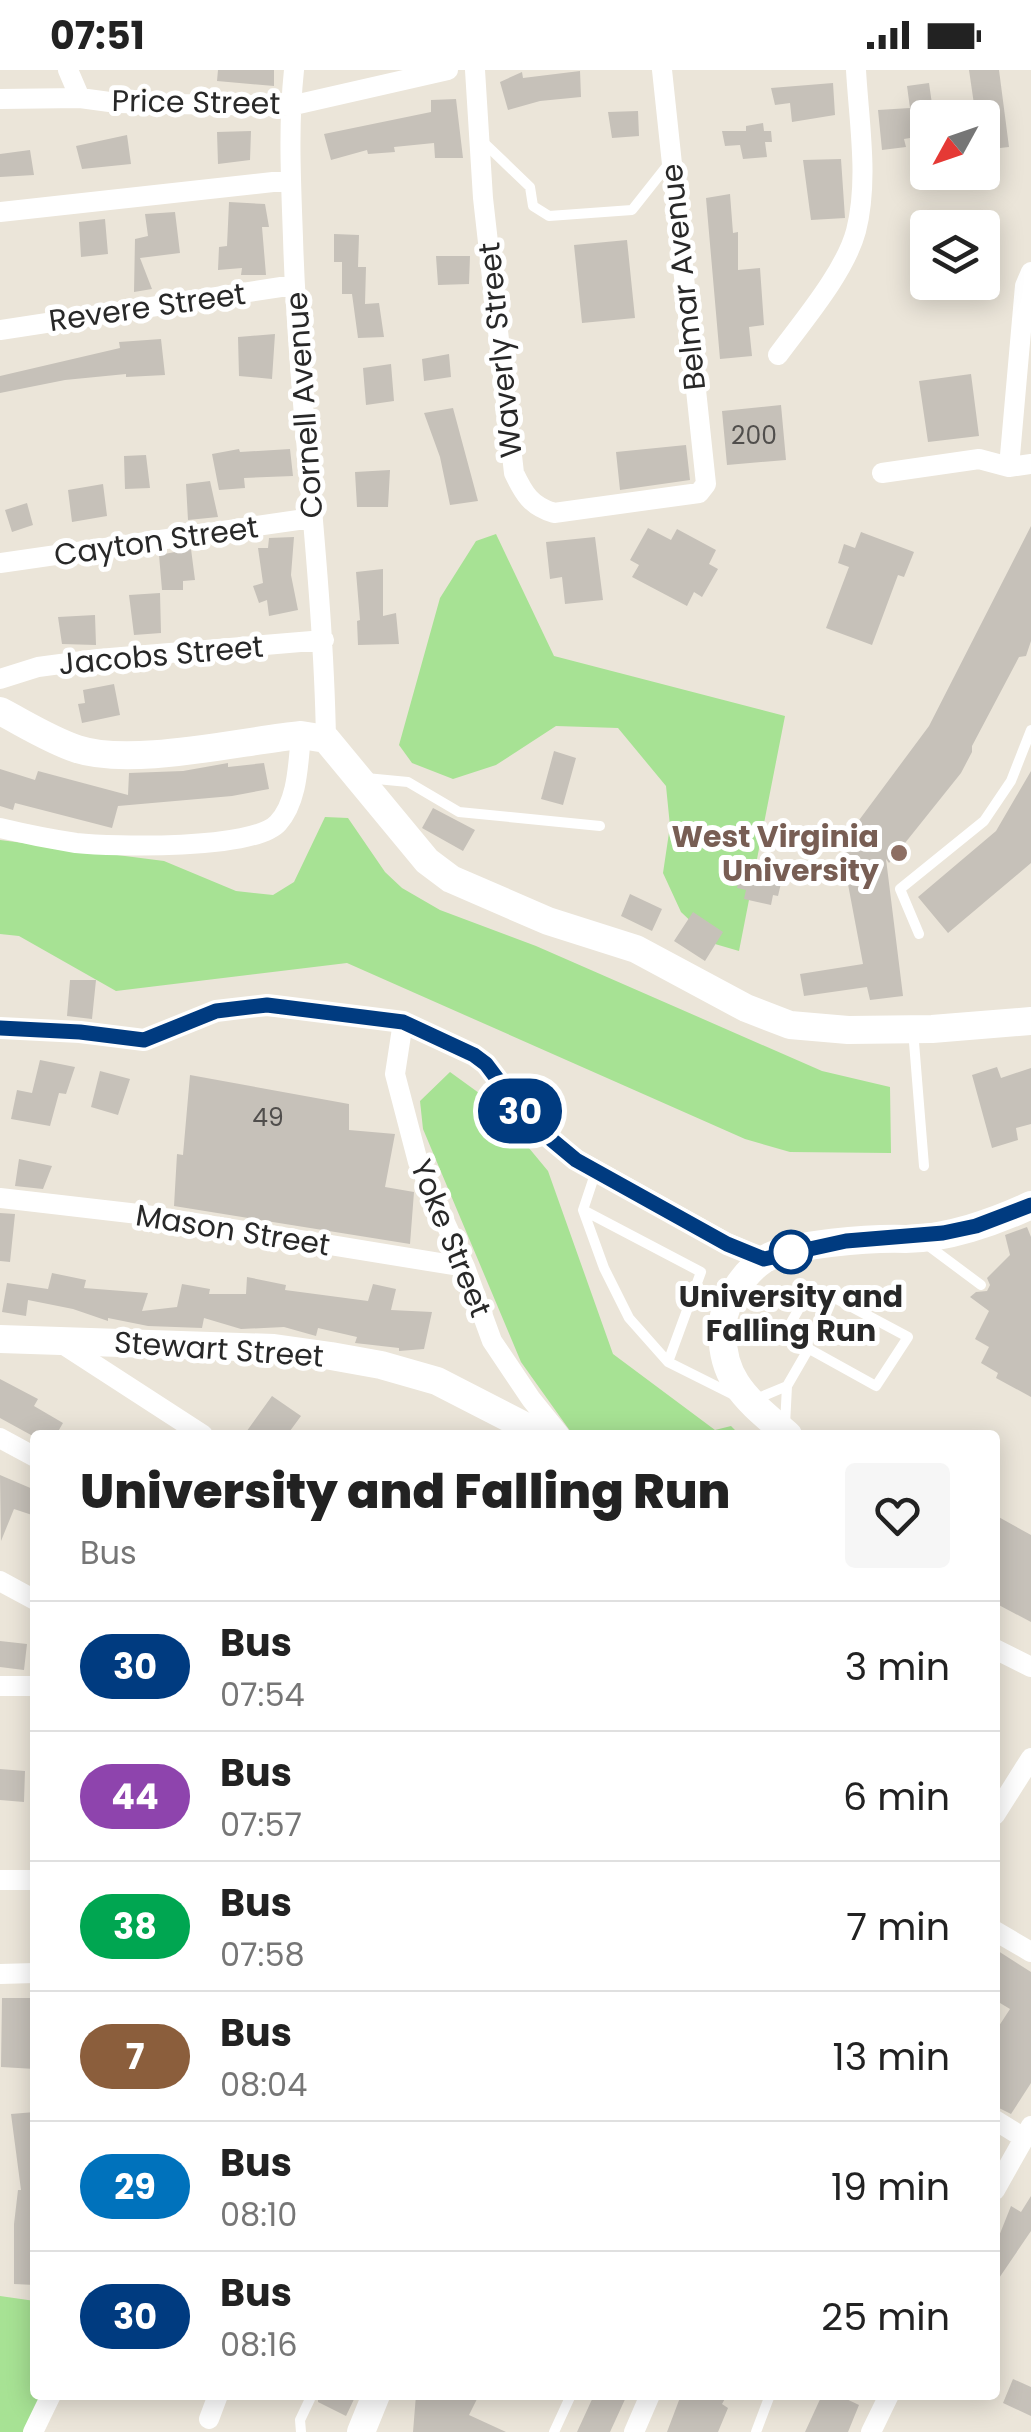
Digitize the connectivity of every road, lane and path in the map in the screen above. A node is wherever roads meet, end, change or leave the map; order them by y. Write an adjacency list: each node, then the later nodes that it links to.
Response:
1 (68, 70): 7 (street)
2 (294, 70): 9 (street, Cornell Avenue)
3 (448, 70): 9 (street, Price Street)
4 (475, 70): 10 (street, Waverly Street)
5 (662, 70): 11 (street, Belmar Avenue)
6 (856, 70): 17 (street)
7 (80, 98): 8 (street, Price Street); 9 (street, Price Street)
8 (0, 99)
9 (290, 106): 12 (street, Cornell Avenue)
10 (479, 138): 11 (lane); 20 (street, Waverly Street)
11 (670, 162): 20 (street, Belmar Avenue)
12 (291, 180): 13 (street); 15 (street, Cornell Avenue)
13 (0, 212)
14 (1031, 272): 18 (street)
15 (294, 285): 16 (street, Revere Street); 21 (street, Cornell Avenue)
16 (0, 330)
17 (778, 356)
18 (1020, 465): 19 (street)
19 (882, 473)
20 (706, 484)
21 (312, 518): 22 (street, Cayton Street); 23 (street, Cornell Avenue)
22 (0, 563)
23 (324, 640): 24 (street, Jacobs Street); 27 (street, Cornell Avenue)
24 (0, 679)
25 (0, 711): 27 (street)
26 (1031, 730): 31 (lane)
27 (314, 737): 28 (street); 30 (street, Cornell Avenue)
28 (360, 777): 29 (lane); 35 (street)
29 (600, 826)
30 (0, 828)
31 (919, 934)
32 (1031, 1021): 35 (street)
33 (403, 1022): 34 (street); 37 (street); 43 (street, Yoke Street)
34 (0, 1028)
35 (913, 1029): 36 (lane)
36 (924, 1166)
37 (596, 1171): 40 (lane); 42 (street)
38 (0, 1198): 43 (street, Mason Street)
39 (1031, 1205): 41 (street)
40 (582, 1210): 48 (lane); 48 (lane)
41 (918, 1237): 42 (street); 44 (lane)
42 (764, 1259): 50 (street)
43 (465, 1268): 53 (street, Yoke Street)
44 (980, 1284)
45 (0, 1339): 46 (street, Stewart Street)
46 (55, 1340): 51 (street); 52 (street, Stewart Street)
47 (809, 1348): 47 (lane); 49 (lane)
48 (668, 1362): 50 (lane)
49 (787, 1386): 50 (lane); 55 (lane)
50 (749, 1402): 54 (street)
51 (195, 1430)
52 (532, 1430)
53 (556, 1430)
54 (783, 1430)
55 (787, 1430)
56 (0, 1438): 57 (street)
57 (30, 1454)
58 (0, 1581): 59 (street)
59 (30, 1597)
60 (1000, 1652): 61 (street)
61 (1031, 1667)
62 (0, 1686): 63 (street)
63 (30, 1686)
64 (1031, 1758): 65 (street)
65 (1000, 1804)
66 (0, 1880): 67 (street)
67 (30, 1880)
68 (1000, 1934): 69 (street)
69 (1031, 1952)
70 (30, 1973): 71 (street)
71 (0, 1974)
72 (1000, 2122): 73 (street)
73 (1027, 2132): 74 (street)
74 (1000, 2181)
75 (48, 2400): 84 (street)
76 (216, 2400): 83 (street)
77 (310, 2400): 85 (lane)
78 (374, 2400): 86 (street)
79 (569, 2400): 87 (lane)
80 (648, 2400): 88 (street)
81 (768, 2400): 89 (lane)
82 (887, 2400): 90 (street)
83 (207, 2425)
84 (32, 2432)
85 (302, 2432)
86 (360, 2432)
87 (554, 2432)
88 (634, 2432)
89 (756, 2432)
90 (871, 2432)

